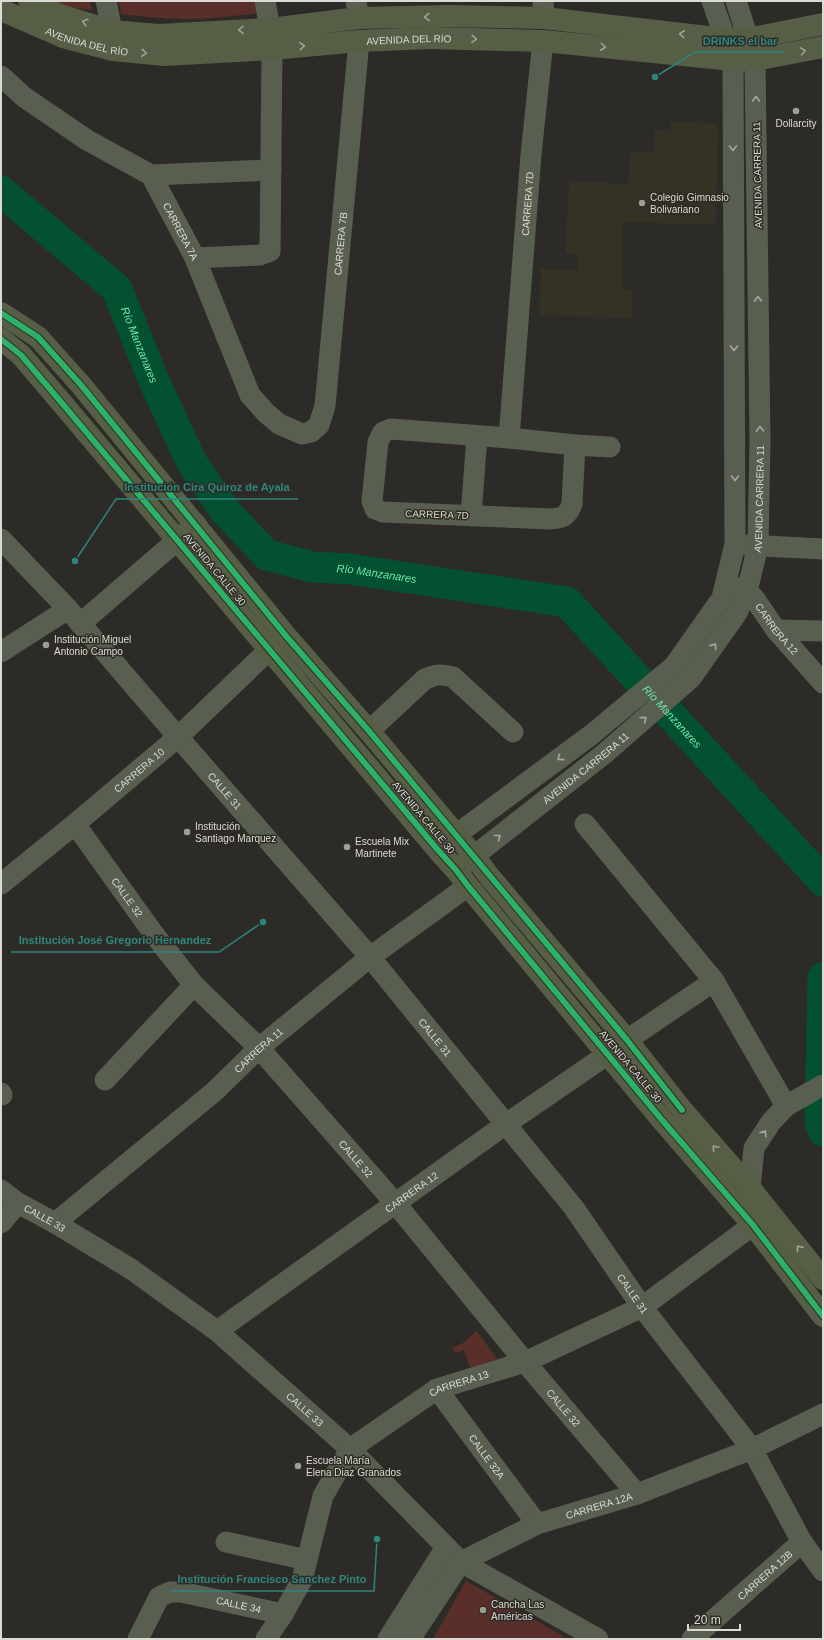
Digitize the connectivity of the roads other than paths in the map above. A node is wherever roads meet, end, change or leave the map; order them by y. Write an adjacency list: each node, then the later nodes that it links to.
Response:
1 (29, 1): 13 (main road, AVENIDA DEL RÍO, one-way to 1)
2 (106, 1): 13 (street)
3 (265, 1): 10 (street)
4 (712, 1): 11 (street, AVENIDA CARRERA 11)
5 (736, 1): 12 (street, AVENIDA CARRERA 11)
6 (358, 9): 8 (main road, AVENIDA DEL RÍO, one-way to 6); 10 (main road, AVENIDA DEL RÍO)
7 (1, 10): 13 (main road, AVENIDA DEL RÍO)
8 (543, 10): 11 (main road, AVENIDA DEL RÍO, one-way to 8)
9 (823, 24): 12 (main road, AVENIDA DEL RÍO)
10 (271, 39): 13 (main road, AVENIDA DEL RÍO); 14 (main road, AVENIDA DEL RÍO, one-way to 14); 20 (street)
11 (725, 39): 12 (main road, AVENIDA DEL RÍO); 17 (street, AVENIDA CARRERA 11)
12 (748, 39): 18 (street, AVENIDA CARRERA 11)
13 (113, 40)
14 (359, 41): 15 (main road, AVENIDA DEL RÍO, one-way to 15); 25 (street, CARRERA 7B)
15 (543, 41): 17 (main road, AVENIDA DEL RÍO, one-way to 17); 27 (street, CARRERA 7D)
16 (823, 47): 18 (main road, AVENIDA DEL RÍO, one-way to 16)
17 (733, 60): 18 (main road, AVENIDA DEL RÍO); 34 (street, AVENIDA CARRERA 11, one-way to 34)
18 (755, 60): 35 (street, AVENIDA CARRERA 11, one-way to 18)
19 (1, 76): 21 (street)
20 (271, 170): 21 (street); 22 (street)
21 (151, 176): 22 (street, CARRERA 7A)
22 (195, 258): 25 (street, CARRERA 7A)
23 (1, 313): 31 (main road, AVENIDA CALLE 30)
24 (1, 339): 33 (main road, AVENIDA CALLE 30)
25 (302, 434)
26 (477, 436): 27 (street, CARRERA 7D); 30 (street); 30 (street, CARRERA 7D)
27 (509, 438): 28 (street, CARRERA 7D)
28 (575, 445): 29 (street); 30 (street, CARRERA 7D)
29 (610, 447)
30 (471, 516)
31 (196, 524): 33 (street); 45 (main road, AVENIDA CALLE 30)
32 (1, 539): 39 (street, CALLE 31)
33 (177, 540): 39 (street); 42 (main road, AVENIDA CALLE 30)
34 (735, 544): 35 (street); 37 (street, AVENIDA CARRERA 11)
35 (758, 546): 36 (street); 38 (street, AVENIDA CARRERA 11)
36 (823, 549)
37 (725, 584): 38 (street); 50 (street, AVENIDA CARRERA 11, one-way to 50)
38 (747, 591): 40 (street, CARRERA 12); 52 (street, AVENIDA CARRERA 11, one-way to 38)
39 (74, 616): 43 (street); 47 (street, CALLE 31)
40 (776, 630): 41 (street); 44 (street, CARRERA 12)
41 (823, 631)
42 (270, 650): 47 (street, CARRERA 10); 51 (main road, AVENIDA CALLE 30)
43 (1, 652)
44 (823, 683)
45 (369, 731): 46 (street); 50 (main road, AVENIDA CALLE 30)
46 (513, 732)
47 (178, 738): 48 (street, CARRERA 10); 55 (street, CALLE 31)
48 (75, 824): 54 (street, CARRERA 10); 57 (street, CALLE 32)
49 (585, 824): 56 (street)
50 (456, 835): 51 (street, AVENIDA CARRERA 11); 52 (main road, AVENIDA CALLE 30)
51 (437, 849): 53 (main road, AVENIDA CALLE 30)
52 (474, 856): 53 (street, AVENIDA CARRERA 11); 58 (main road, AVENIDA CALLE 30)
53 (462, 878): 55 (street, CARRERA 11); 60 (main road, AVENIDA CALLE 30)
54 (1, 884)
55 (370, 957): 59 (street, CARRERA 11); 64 (street, CALLE 31)
56 (714, 981): 58 (street); 63 (street)
57 (194, 986): 59 (street, CALLE 32); 61 (street)
58 (627, 1040): 65 (main road, AVENIDA CALLE 30, one-way to 58)
59 (259, 1048): 68 (street, CALLE 32); 70 (street, CARRERA 11)
60 (608, 1054): 64 (street, CARRERA 12); 71 (main road, AVENIDA CALLE 30)
61 (106, 1080)
62 (823, 1085): 63 (street)
63 (790, 1104): 65 (street, one-way to 63)
64 (506, 1124): 68 (street, CARRERA 12); 73 (street, CALLE 31)
65 (750, 1188): 71 (street); 72 (main road, AVENIDA CALLE 30, one-way to 65)
66 (1, 1190): 67 (street, CALLE 33)
67 (18, 1203): 69 (street); 70 (street, CALLE 33)
68 (396, 1204): 75 (street, CARRERA 12); 76 (street, CALLE 32)
69 (1, 1223)
70 (55, 1223): 75 (street, CALLE 33)
71 (753, 1225): 73 (street, CARRERA 13); 74 (main road, AVENIDA CALLE 30)
72 (823, 1278)
73 (642, 1307): 76 (street, CARRERA 13); 80 (street, CALLE 31)
74 (823, 1316)
75 (217, 1331): 79 (street, CALLE 33)
76 (525, 1362): 77 (street, CARRERA 13); 81 (street, CALLE 32)
77 (437, 1389): 79 (street, CARRERA 13); 82 (street, CALLE 32A)
78 (823, 1414): 80 (street, CARRERA 12A)
79 (350, 1449): 85 (street, CALLE 33); 86 (street, CARRERA 13)
80 (752, 1449): 81 (street, CARRERA 12A); 84 (street, CALLE 31)
81 (637, 1494): 82 (street, CARRERA 12A)
82 (537, 1524): 87 (street, CARRERA 12A)
83 (226, 1542): 86 (street)
84 (802, 1542): 88 (street, CALLE 31); 95 (street, CARRERA 12B)
85 (446, 1548): 87 (street, CALLE 33); 92 (street)
86 (307, 1560): 89 (street, CARRERA 13)
87 (460, 1562): 93 (street); 94 (street, CALLE 33)
88 (823, 1571)
89 (283, 1614): 90 (street, CALLE 34); 91 (street, CARRERA 13)
90 (138, 1639)
91 (266, 1639)
92 (388, 1639)
93 (410, 1639)
94 (598, 1639)
95 (692, 1639)

